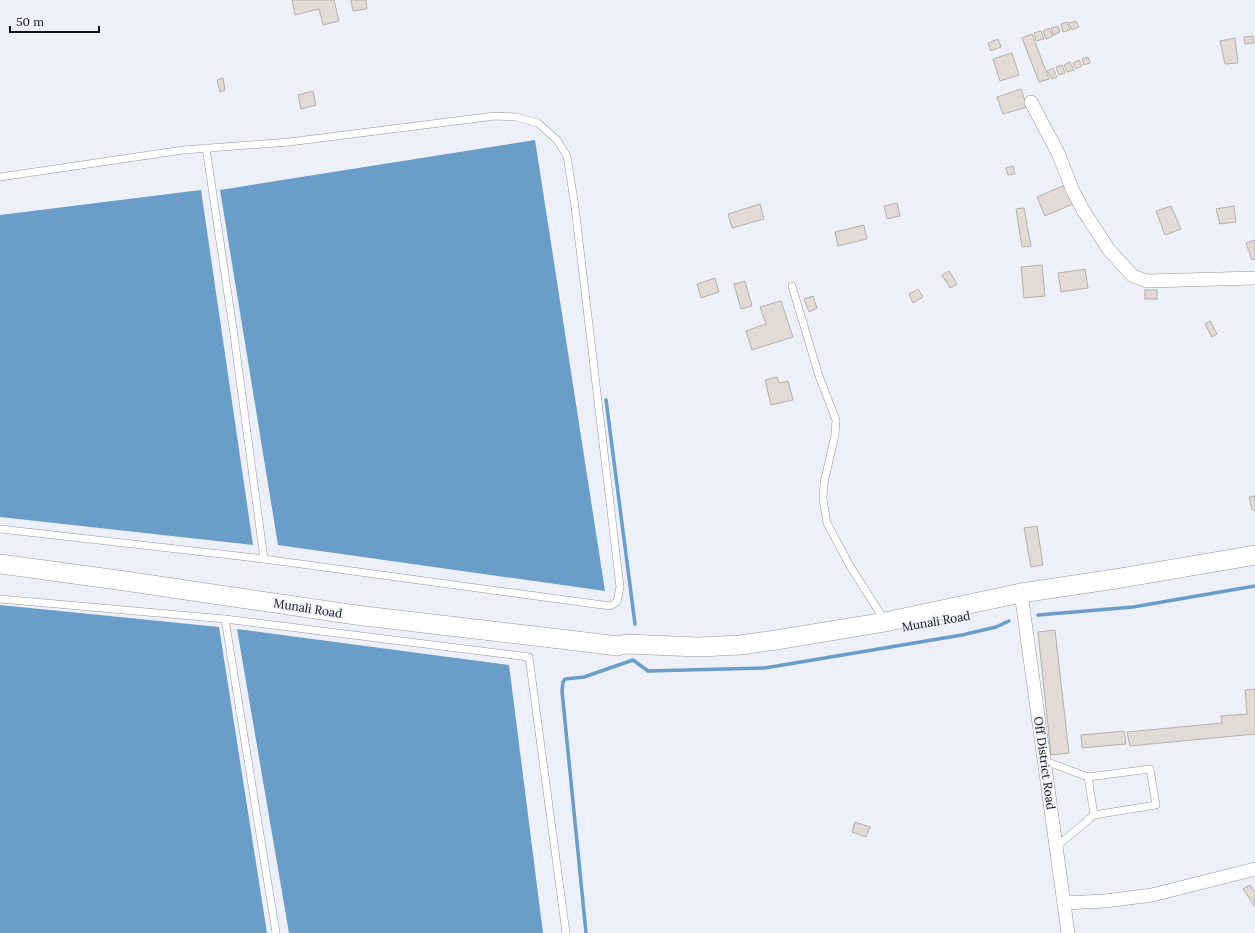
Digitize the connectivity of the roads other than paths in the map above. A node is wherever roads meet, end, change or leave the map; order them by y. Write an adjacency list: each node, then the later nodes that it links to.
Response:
1 (1030, 102): 4 (street)
2 (206, 148): 3 (lane); 8 (lane); 8 (lane)
3 (0, 177)
4 (1255, 278)
5 (792, 286): 14 (lane)
6 (0, 529): 8 (lane)
7 (1255, 555): 12 (main road, Munali Road)
8 (264, 559)
9 (0, 564): 15 (main road, Munali Road)
10 (1255, 567): 12 (main road, Munali Road)
11 (0, 599): 13 (lane)
12 (1023, 600): 14 (main road, Munali Road); 15 (main road, Munali Road); 16 (street, Off District Road)
13 (225, 619): 22 (lane); 23 (lane)
14 (885, 622): 15 (main road, Munali Road)
15 (617, 646)
16 (1045, 761): 17 (lane); 19 (street, Off District Road)
17 (1088, 777): 18 (lane); 18 (lane)
18 (1094, 815): 19 (lane)
19 (1056, 848): 21 (street, Off District Road)
20 (1255, 869): 21 (street)
21 (1064, 903): 24 (street, Off District Road)
22 (276, 933)
23 (566, 933)
24 (1068, 933)

